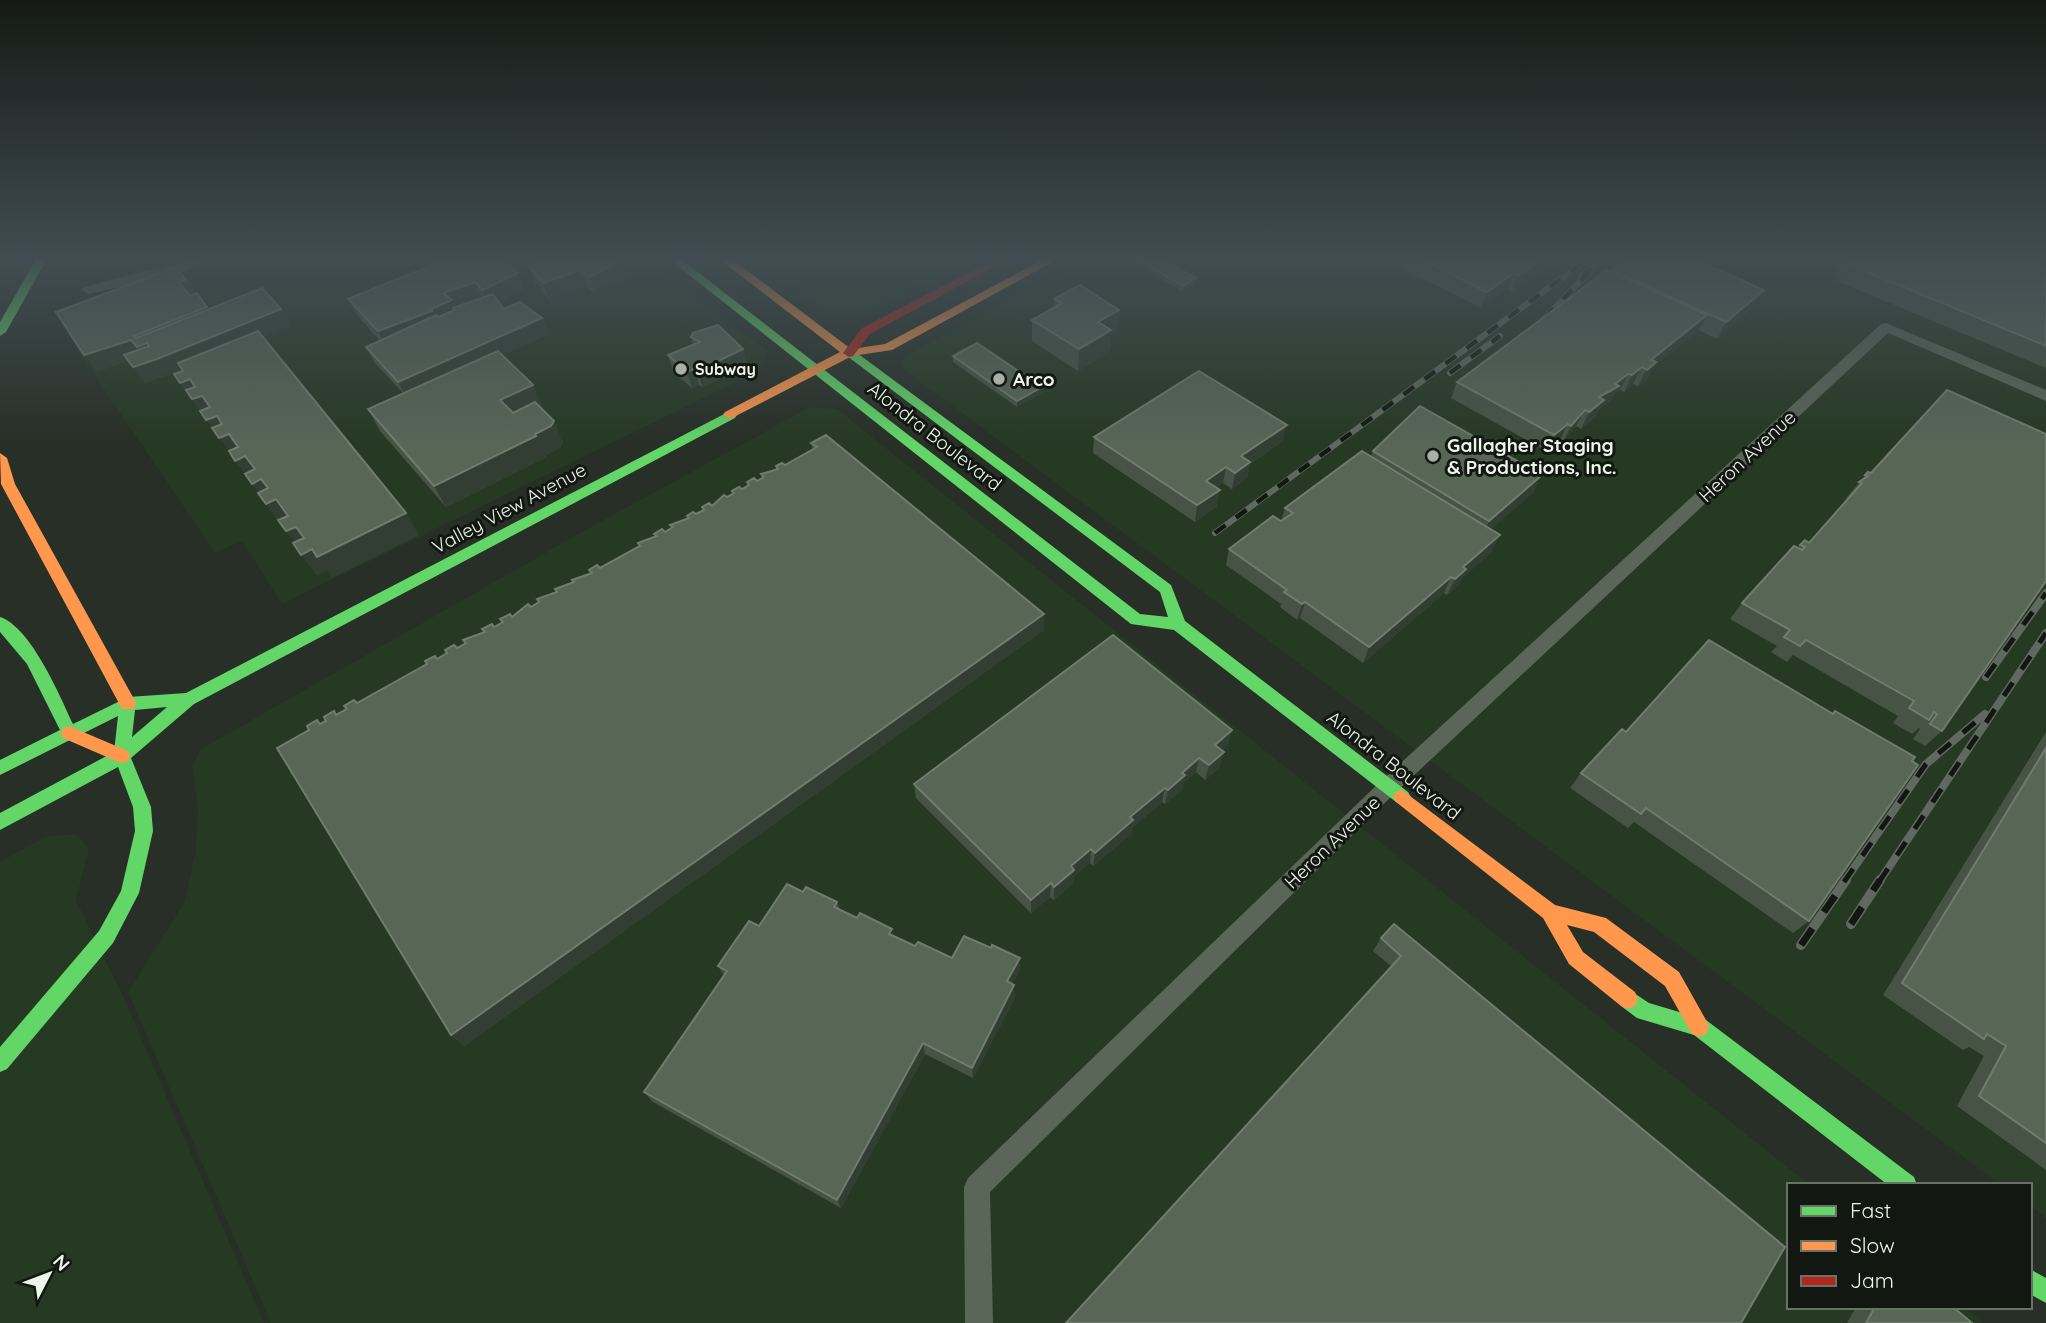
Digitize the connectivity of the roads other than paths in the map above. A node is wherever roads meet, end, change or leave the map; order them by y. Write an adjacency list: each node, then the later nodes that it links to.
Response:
1 (754, 321): 6 (main road, Alondra Boulevard)
2 (806, 321): 5 (main road, Alondra Boulevard)
3 (886, 321): 5 (main road, Valley View Avenue)
4 (937, 321): 5 (main road, Valley View Avenue)
5 (849, 353): 6 (main road, Valley View Avenue); 10 (main road, Alondra Boulevard)
6 (817, 370): 10 (main road, Alondra Boulevard); 11 (main road, Valley View Avenue)
7 (2046, 396): 16 (street, Heron Avenue)
8 (0, 457): 12 (main road)
9 (0, 623): 13 (main road)
10 (1178, 624): 16 (main road, Alondra Boulevard)
11 (188, 699): 12 (main road, Valley View Avenue); 14 (main road, Valley View Avenue)
12 (128, 704): 13 (main road, Valley View Avenue); 14 (main road)
13 (69, 733): 14 (main road); 15 (main road, Valley View Avenue)
14 (122, 756): 17 (main road, Valley View Avenue); 20 (main road)
15 (0, 768)
16 (1388, 787): 18 (main road, Alondra Boulevard); 22 (street, Heron Avenue)
17 (0, 822)
18 (1550, 912): 19 (main road, Alondra Boulevard); 19 (main road, Alondra Boulevard)
19 (1699, 1027): 21 (main road, Alondra Boulevard)
20 (0, 1062)
21 (1903, 1183)
22 (979, 1323)

